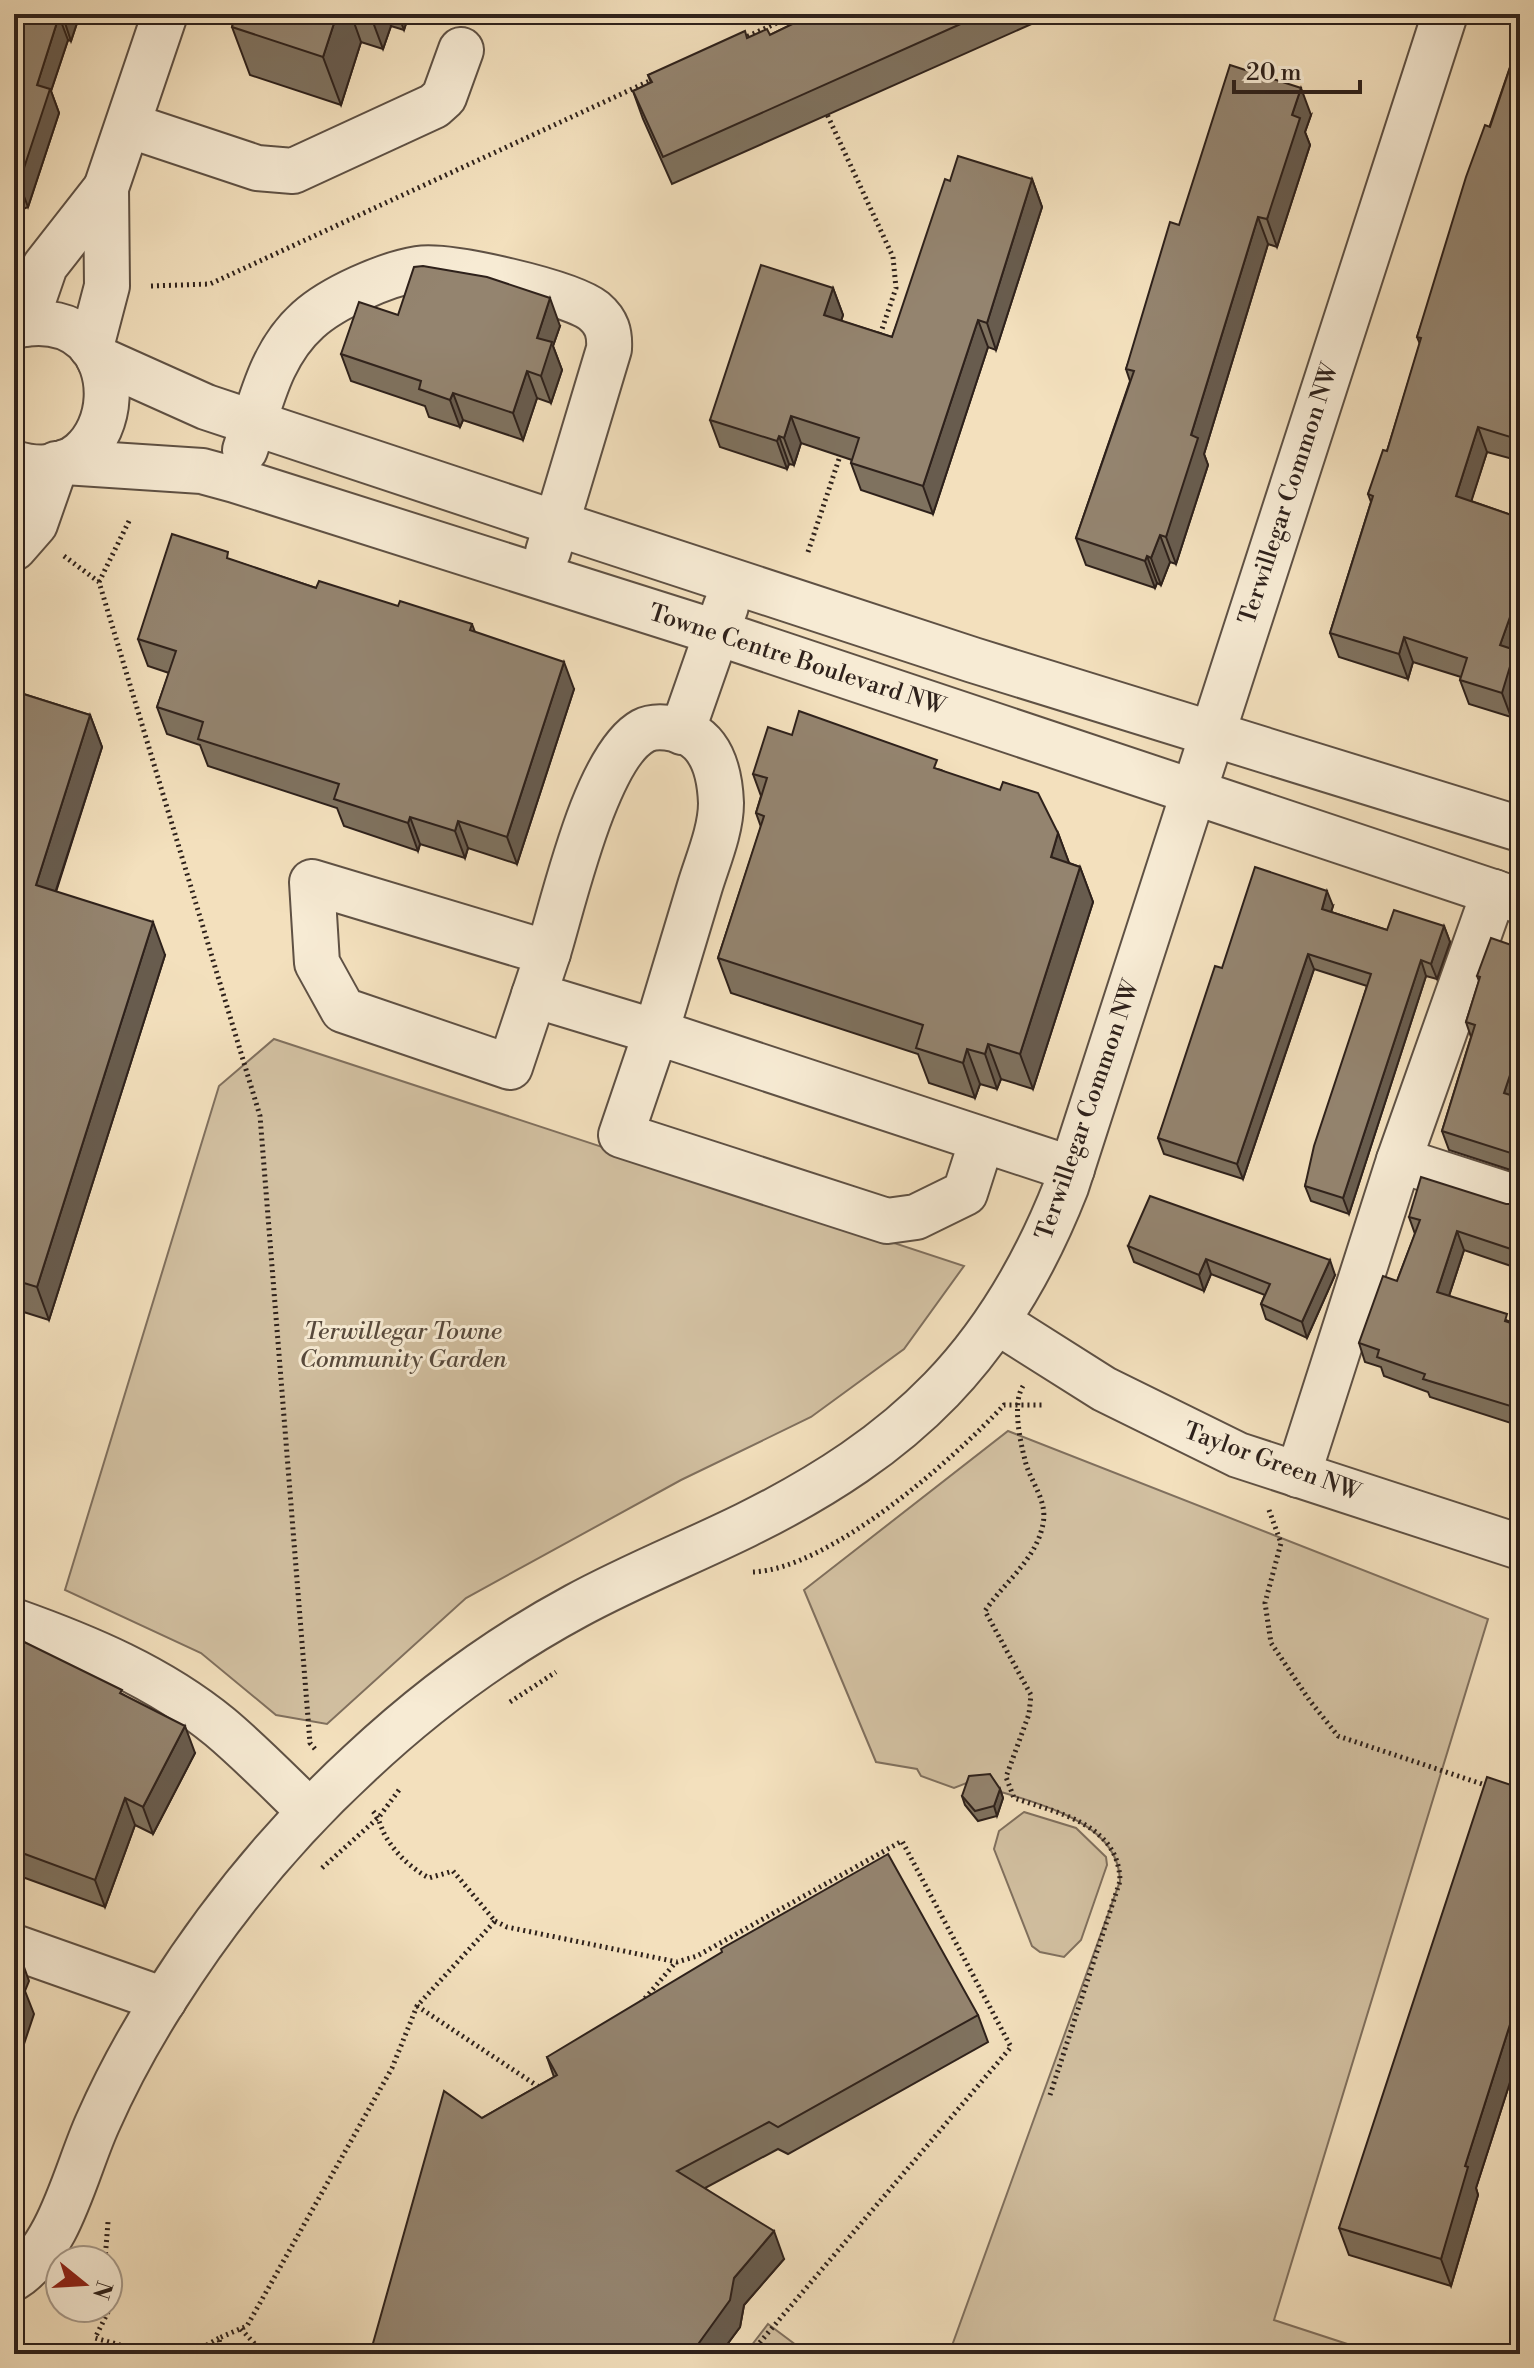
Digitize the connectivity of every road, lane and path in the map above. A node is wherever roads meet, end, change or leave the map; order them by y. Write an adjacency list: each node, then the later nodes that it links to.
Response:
1 (165, 14): 10 (street)
2 (796, 14): 4 (path)
3 (1445, 14): 30 (street, Terwillegar Common NW)
4 (784, 20): 5 (path); 6 (path)
5 (790, 34)
6 (741, 39)
7 (461, 50): 10 (street)
8 (669, 72): 12 (path)
9 (823, 105): 14 (path)
10 (128, 125): 11 (street)
11 (106, 188): 13 (street); 15 (street)
12 (142, 286)
13 (19, 325): 15 (street)
14 (876, 347)
15 (95, 353): 16 (street); 18 (street)
16 (254, 423): 19 (street); 21 (street); 21 (street)
17 (847, 435): 24 (path)
18 (45, 463): 19 (street, Towne Centre Boulevard NW); 22 (street)
19 (235, 480): 25 (street, Towne Centre Boulevard NW)
20 (130, 519): 27 (path)
21 (558, 524): 25 (street); 26 (street)
22 (14, 548)
23 (59, 552): 27 (path)
24 (808, 552)
25 (540, 577): 28 (street, Towne Centre Boulevard NW)
26 (734, 579): 28 (street); 30 (street)
27 (99, 582): 52 (path)
28 (718, 633): 29 (street); 31 (street, Towne Centre Boulevard NW)
29 (682, 732): 34 (street); 36 (street)
30 (1212, 734): 31 (street, Terwillegar Common NW); 32 (street)
31 (1194, 789): 33 (street, Towne Centre Boulevard NW); 39 (street, Terwillegar Common NW)
32 (1516, 815)
33 (1507, 897): 38 (street)
34 (548, 953): 35 (street); 35 (street)
35 (534, 995): 36 (street)
36 (656, 1032): 37 (street); 37 (street)
37 (982, 1140): 39 (street)
38 (1399, 1160): 40 (street); 45 (street)
39 (1072, 1169): 41 (street, Terwillegar Common NW)
40 (1520, 1199)
41 (998, 1322): 42 (street, Taylor Green NW); 52 (street, Terwillegar Common NW)
42 (1046, 1352): 43 (path); 45 (street, Taylor Green NW)
43 (1019, 1402): 44 (path); 48 (path); 65 (path)
44 (1055, 1411)
45 (1298, 1475): 47 (street, Taylor Green NW)
46 (1258, 1505): 53 (path)
47 (1520, 1547)
48 (745, 1573)
49 (14, 1621): 55 (street)
50 (561, 1669): 51 (path)
51 (508, 1703)
52 (343, 1779): 55 (street, Terwillegar Common NW)
53 (1491, 1787)
54 (401, 1788): 56 (path)
55 (309, 1811): 61 (street, Terwillegar Common NW)
56 (379, 1817): 57 (path); 58 (path)
57 (313, 1876)
58 (495, 1921): 60 (path); 63 (path)
59 (14, 1947): 61 (street)
60 (677, 1962): 62 (path); 76 (path)
61 (164, 2000): 68 (street, Terwillegar Common NW)
62 (639, 2005)
63 (417, 2006): 64 (path); 70 (path)
64 (552, 2080)
65 (1050, 2095)
66 (110, 2213): 67 (path)
67 (107, 2244)
68 (14, 2278)
69 (102, 2324): 72 (path)
70 (241, 2329): 71 (path); 75 (path)
71 (219, 2338): 73 (path); 74 (path)
72 (152, 2354)
73 (191, 2354)
74 (221, 2354)
75 (264, 2354)
76 (750, 2354)

